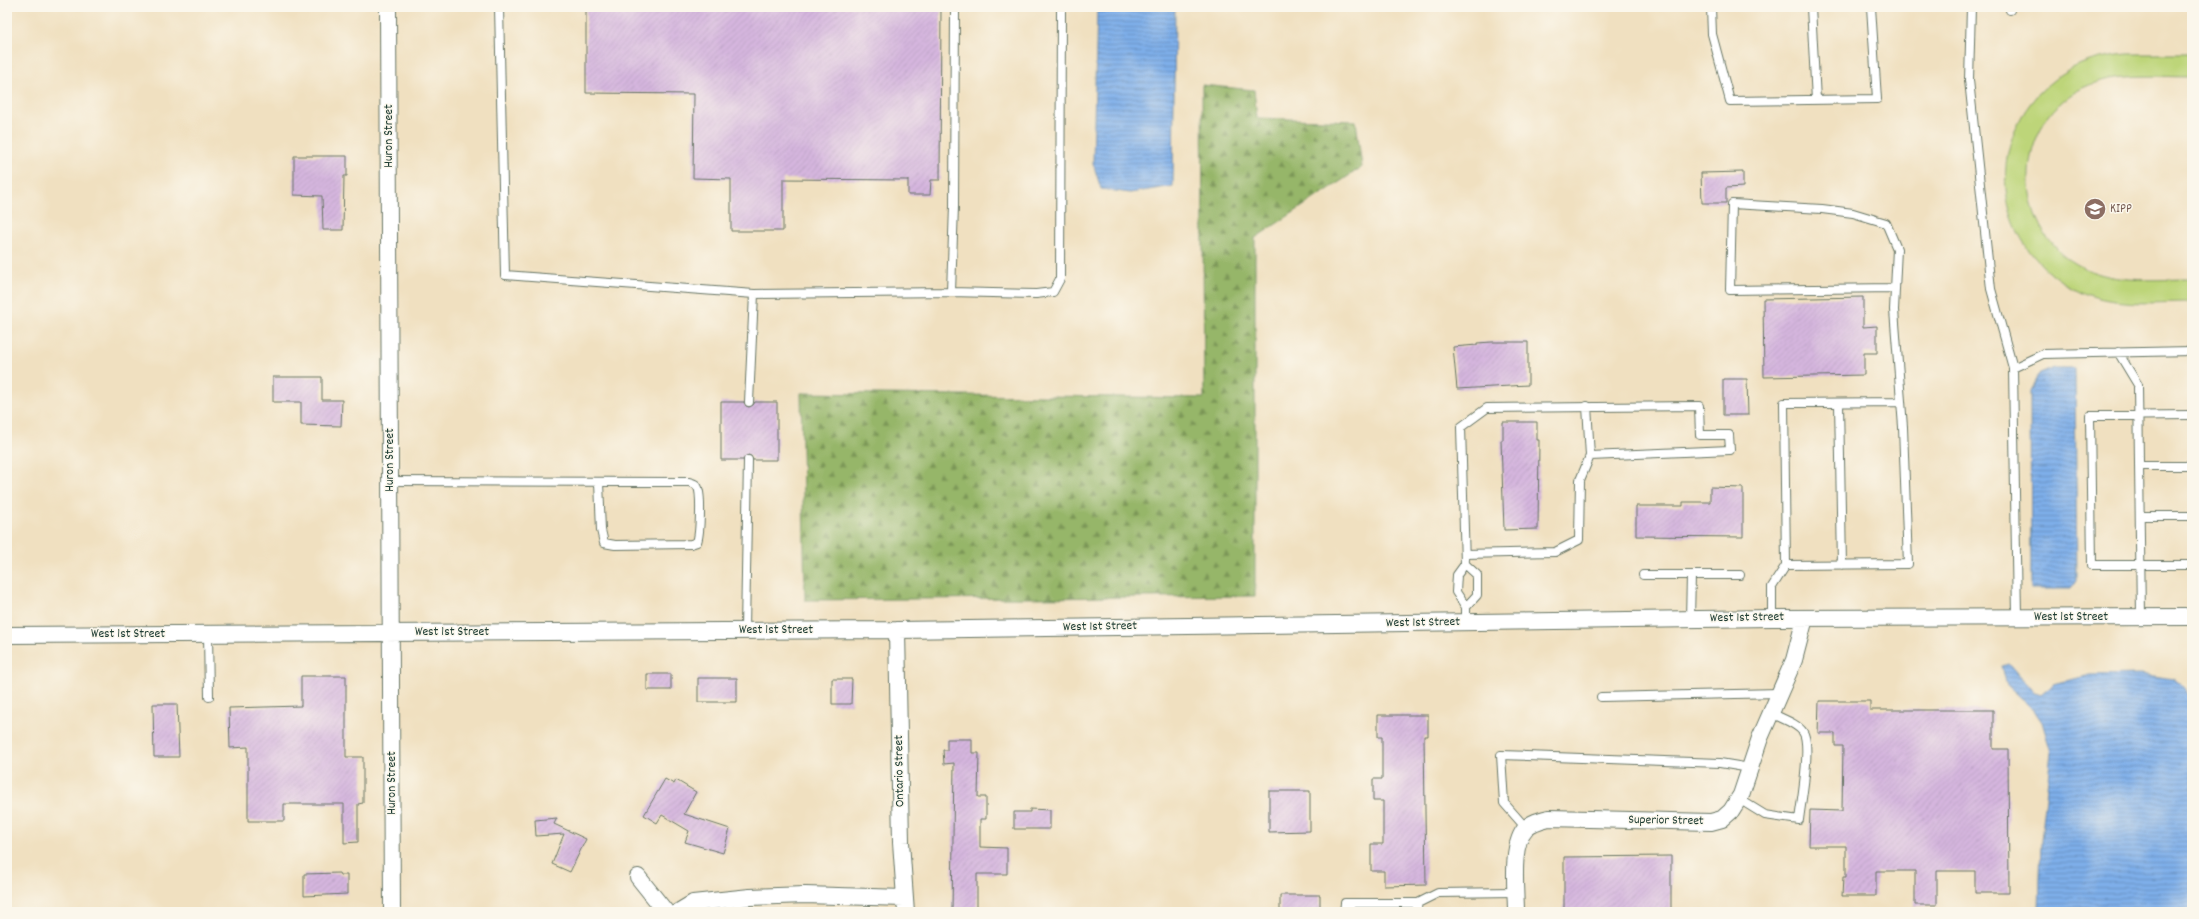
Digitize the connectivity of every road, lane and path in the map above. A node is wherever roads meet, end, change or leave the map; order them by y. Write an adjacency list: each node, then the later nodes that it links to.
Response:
1 (388, 7): 26 (street, Huron Street)
2 (500, 7): 12 (lane)
3 (955, 7): 11 (lane)
4 (1061, 7): 11 (lane)
5 (1711, 7): 9 (lane)
6 (1811, 7): 9 (lane)
7 (1871, 7): 9 (lane)
8 (1971, 7): 15 (lane)
9 (1816, 100)
10 (1895, 288): 10 (lane); 17 (lane)
11 (952, 292): 12 (lane)
12 (754, 294): 16 (lane)
13 (2192, 351): 14 (lane)
14 (2118, 352): 15 (lane); 21 (lane)
15 (2013, 368): 40 (lane)
16 (749, 402)
17 (1901, 402): 18 (lane); 33 (lane)
18 (1840, 403): 32 (lane); 33 (lane)
19 (1588, 406): 22 (lane); 22 (lane); 30 (lane)
20 (2192, 415): 21 (lane)
21 (2138, 416): 24 (lane); 34 (lane)
22 (1590, 456): 30 (lane)
23 (748, 460): 46 (lane)
24 (2139, 466): 25 (lane); 28 (lane)
25 (2192, 466)
26 (390, 481): 27 (lane); 48 (street, Huron Street)
27 (599, 482): 27 (lane)
28 (2140, 516): 29 (lane); 34 (lane)
29 (2192, 516)
30 (1465, 554): 31 (lane)
31 (1465, 564): 39 (lane); 39 (lane)
32 (1786, 565): 33 (lane); 43 (lane)
33 (1842, 565)
34 (2142, 566): 35 (lane); 41 (lane)
35 (2192, 566)
36 (1740, 575): 38 (lane)
37 (1643, 576): 38 (lane)
38 (1691, 576): 45 (lane)
39 (1466, 614): 45 (street, West 1st Street); 47 (street, West 1st Street)
40 (2017, 616): 41 (street, West 1st Street); 44 (street, West 1st Street)
41 (2142, 616): 42 (street, West 1st Street)
42 (2192, 617)
43 (1772, 618): 44 (street, West 1st Street); 45 (street, West 1st Street)
44 (1805, 618): 51 (street, Superior Street)
45 (1690, 619)
46 (745, 630): 47 (street, West 1st Street); 48 (street, West 1st Street)
47 (897, 630): 61 (street, Ontario Street)
48 (391, 632): 49 (street, West 1st Street); 62 (street, Huron Street)
49 (208, 633): 50 (street, West 1st Street); 52 (lane)
50 (7, 635)
51 (1780, 693): 53 (lane); 54 (street, Superior Street)
52 (209, 697)
53 (1601, 697)
54 (1771, 714): 55 (street, Superior Street); 56 (lane)
55 (1750, 768): 56 (street, Superior Street); 57 (lane)
56 (1739, 799): 57 (street, Superior Street)
57 (1526, 828): 59 (street)
58 (638, 877): 63 (street)
59 (1516, 892): 60 (lane); 67 (street)
60 (1418, 903): 65 (lane); 66 (lane)
61 (905, 905): 64 (street)
62 (392, 912)
63 (666, 912)
64 (678, 912)
65 (1344, 912)
66 (1416, 912)
67 (1516, 912)

